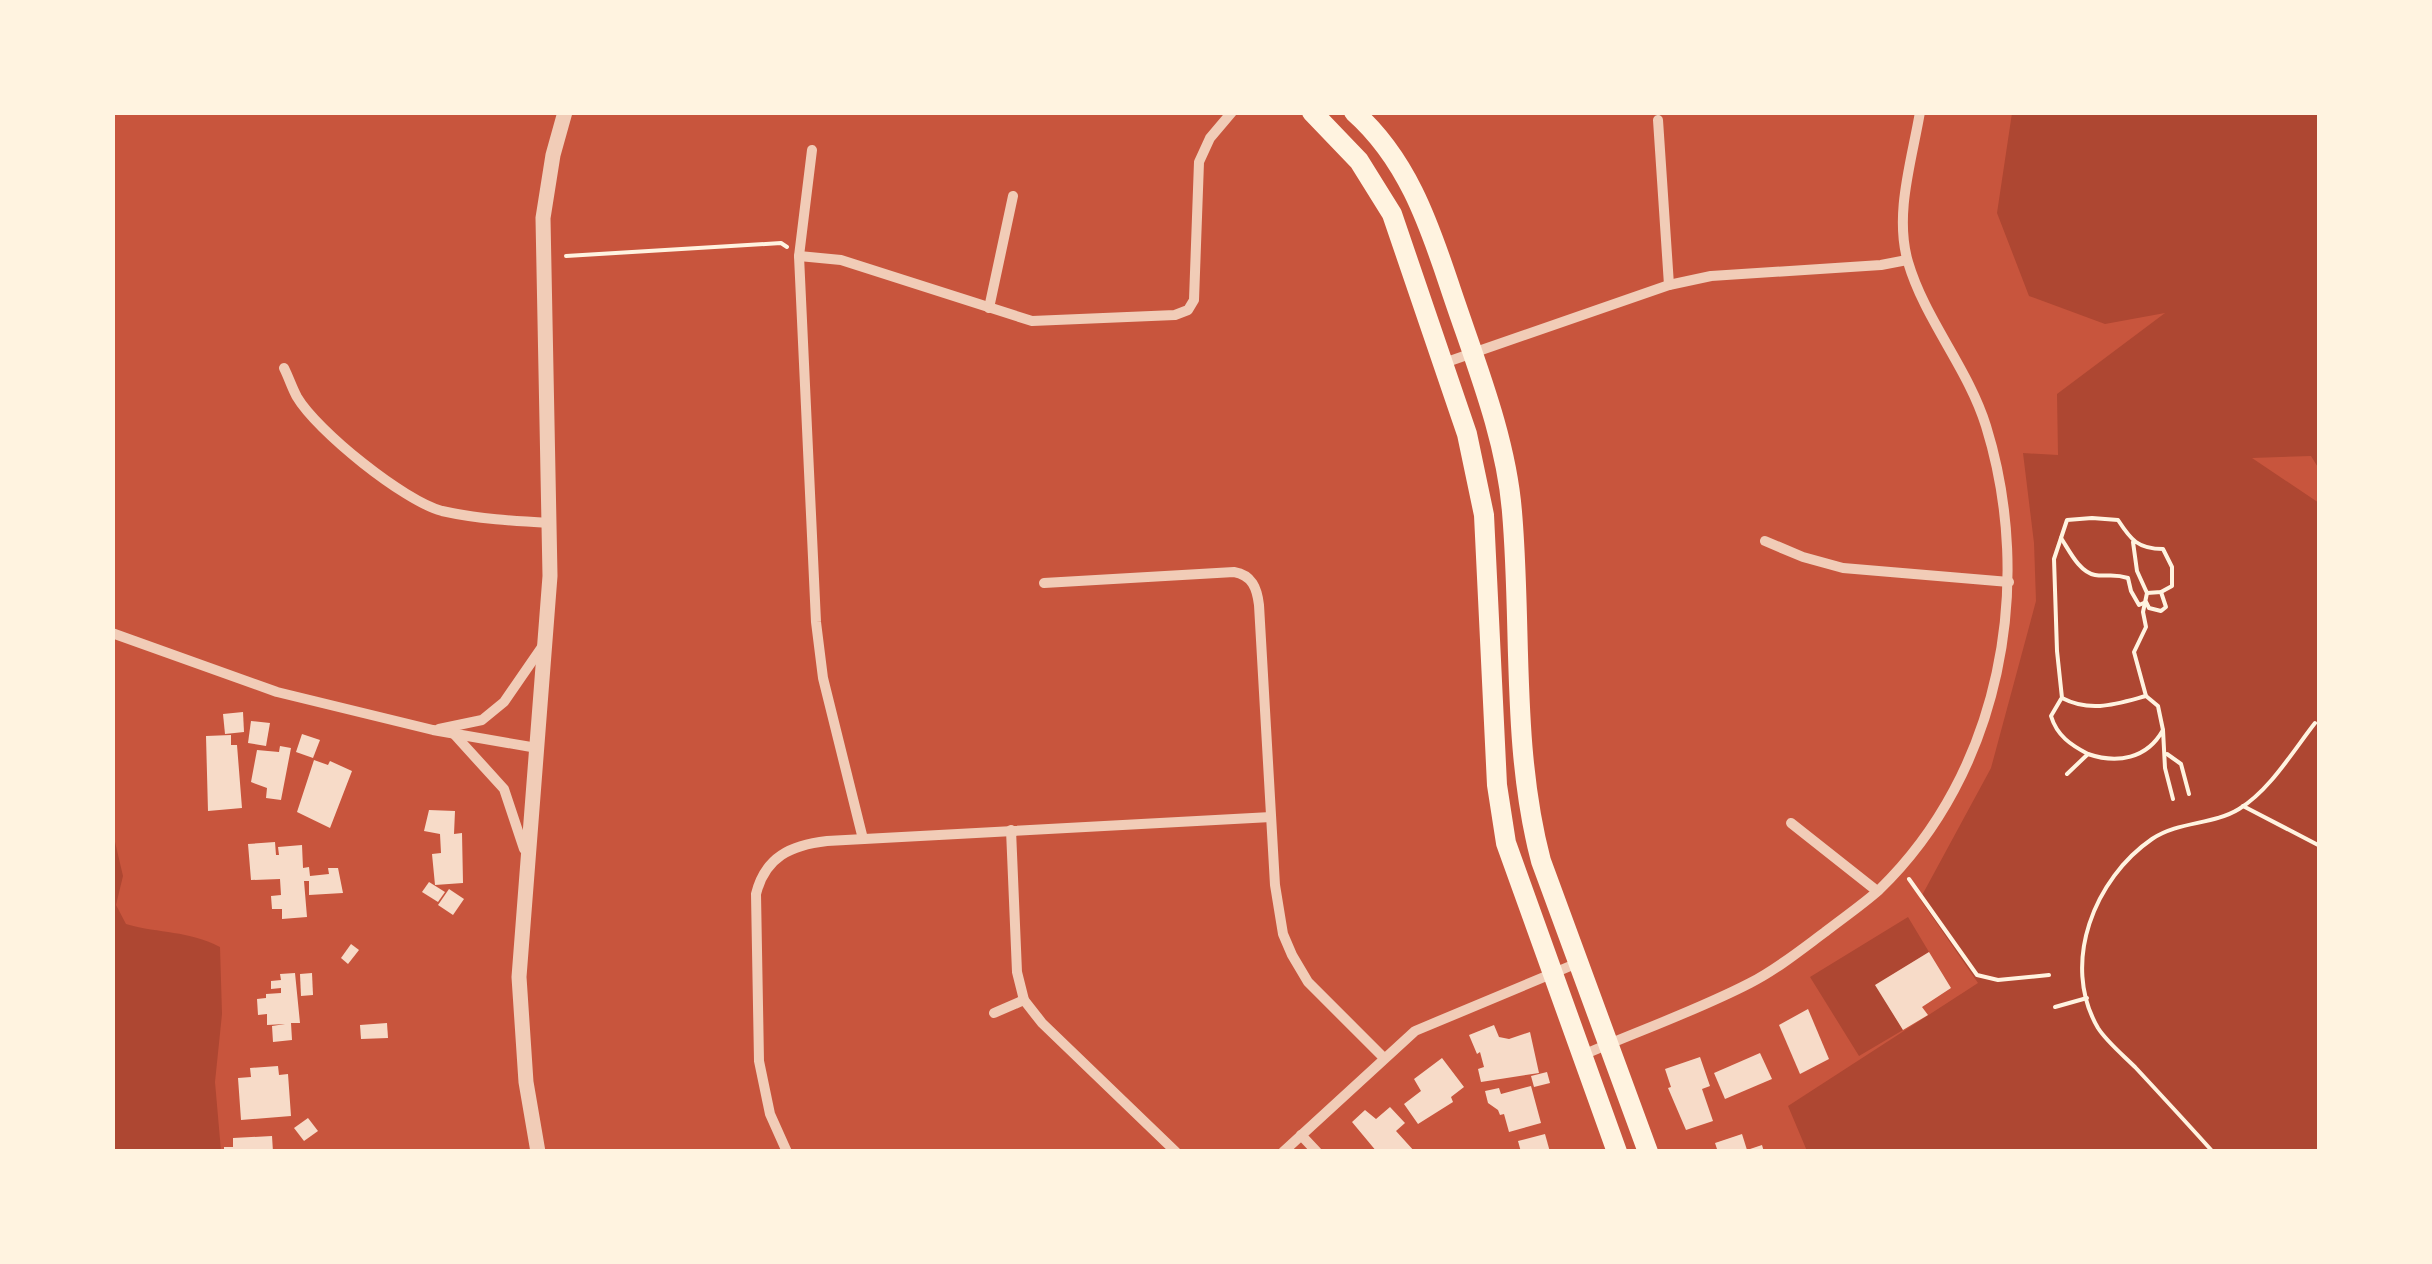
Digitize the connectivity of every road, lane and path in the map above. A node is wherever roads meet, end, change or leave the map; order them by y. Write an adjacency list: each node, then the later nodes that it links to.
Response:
1 (565, 112): 17 (street)
2 (1232, 112): 13 (street)
3 (1312, 112): 15 (main road)
4 (1354, 112): 14 (main road)
5 (1920, 112): 11 (street)
6 (1658, 120): 12 (street)
7 (812, 150): 10 (street)
8 (1013, 196): 13 (street)
9 (566, 256): 10 (path)
10 (799, 256): 13 (street); 44 (street)
11 (1907, 260): 12 (street); 21 (street)
12 (1669, 285): 14 (street)
13 (989, 308)
14 (1472, 353): 15 (street); 49 (main road)
15 (1444, 363): 50 (main road)
16 (284, 368): 17 (street)
17 (550, 523): 27 (street)
18 (2061, 538): 20 (path); 25 (path); 29 (path)
19 (1766, 541): 21 (street)
20 (2133, 542): 23 (path); 24 (path)
21 (2009, 582): 46 (street)
22 (1044, 583): 41 (street)
23 (2161, 592): 24 (path); 25 (path)
24 (2147, 593): 25 (path)
25 (2146, 602): 28 (path)
26 (112, 633): 31 (street)
27 (546, 642): 31 (street); 34 (street)
28 (2146, 696): 29 (path); 32 (path)
29 (2062, 698): 35 (path)
30 (2315, 723): 40 (path)
31 (433, 730): 33 (street)
32 (2162, 730): 35 (path); 36 (path)
33 (453, 734): 34 (street); 47 (street)
34 (537, 748): 47 (street)
35 (2088, 754): 37 (path)
36 (2167, 754): 38 (path); 39 (path)
37 (2067, 774)
38 (2189, 794)
39 (2173, 799)
40 (2243, 806): 45 (path); 52 (path)
41 (1271, 816): 43 (street); 58 (street)
42 (1791, 823): 48 (street)
43 (1012, 830): 44 (street); 53 (street)
44 (863, 838): 61 (street)
45 (2320, 846)
46 (1899, 867): 48 (street); 51 (path)
47 (529, 869): 60 (street)
48 (1877, 891): 56 (street)
49 (1580, 962): 50 (street); 56 (main road)
50 (1553, 974): 57 (main road); 58 (street)
51 (2049, 975)
52 (2087, 998): 54 (path); 67 (path)
53 (1024, 1000): 55 (street); 62 (street)
54 (2055, 1007)
55 (994, 1013)
56 (1610, 1043): 57 (street); 66 (main road)
57 (1583, 1054): 65 (main road)
58 (1384, 1057): 59 (street)
59 (1301, 1135): 63 (street); 64 (street)
60 (538, 1152)
61 (787, 1152)
62 (1176, 1152)
63 (1283, 1152)
64 (1317, 1152)
65 (1617, 1152)
66 (1648, 1152)
67 (2214, 1152)

